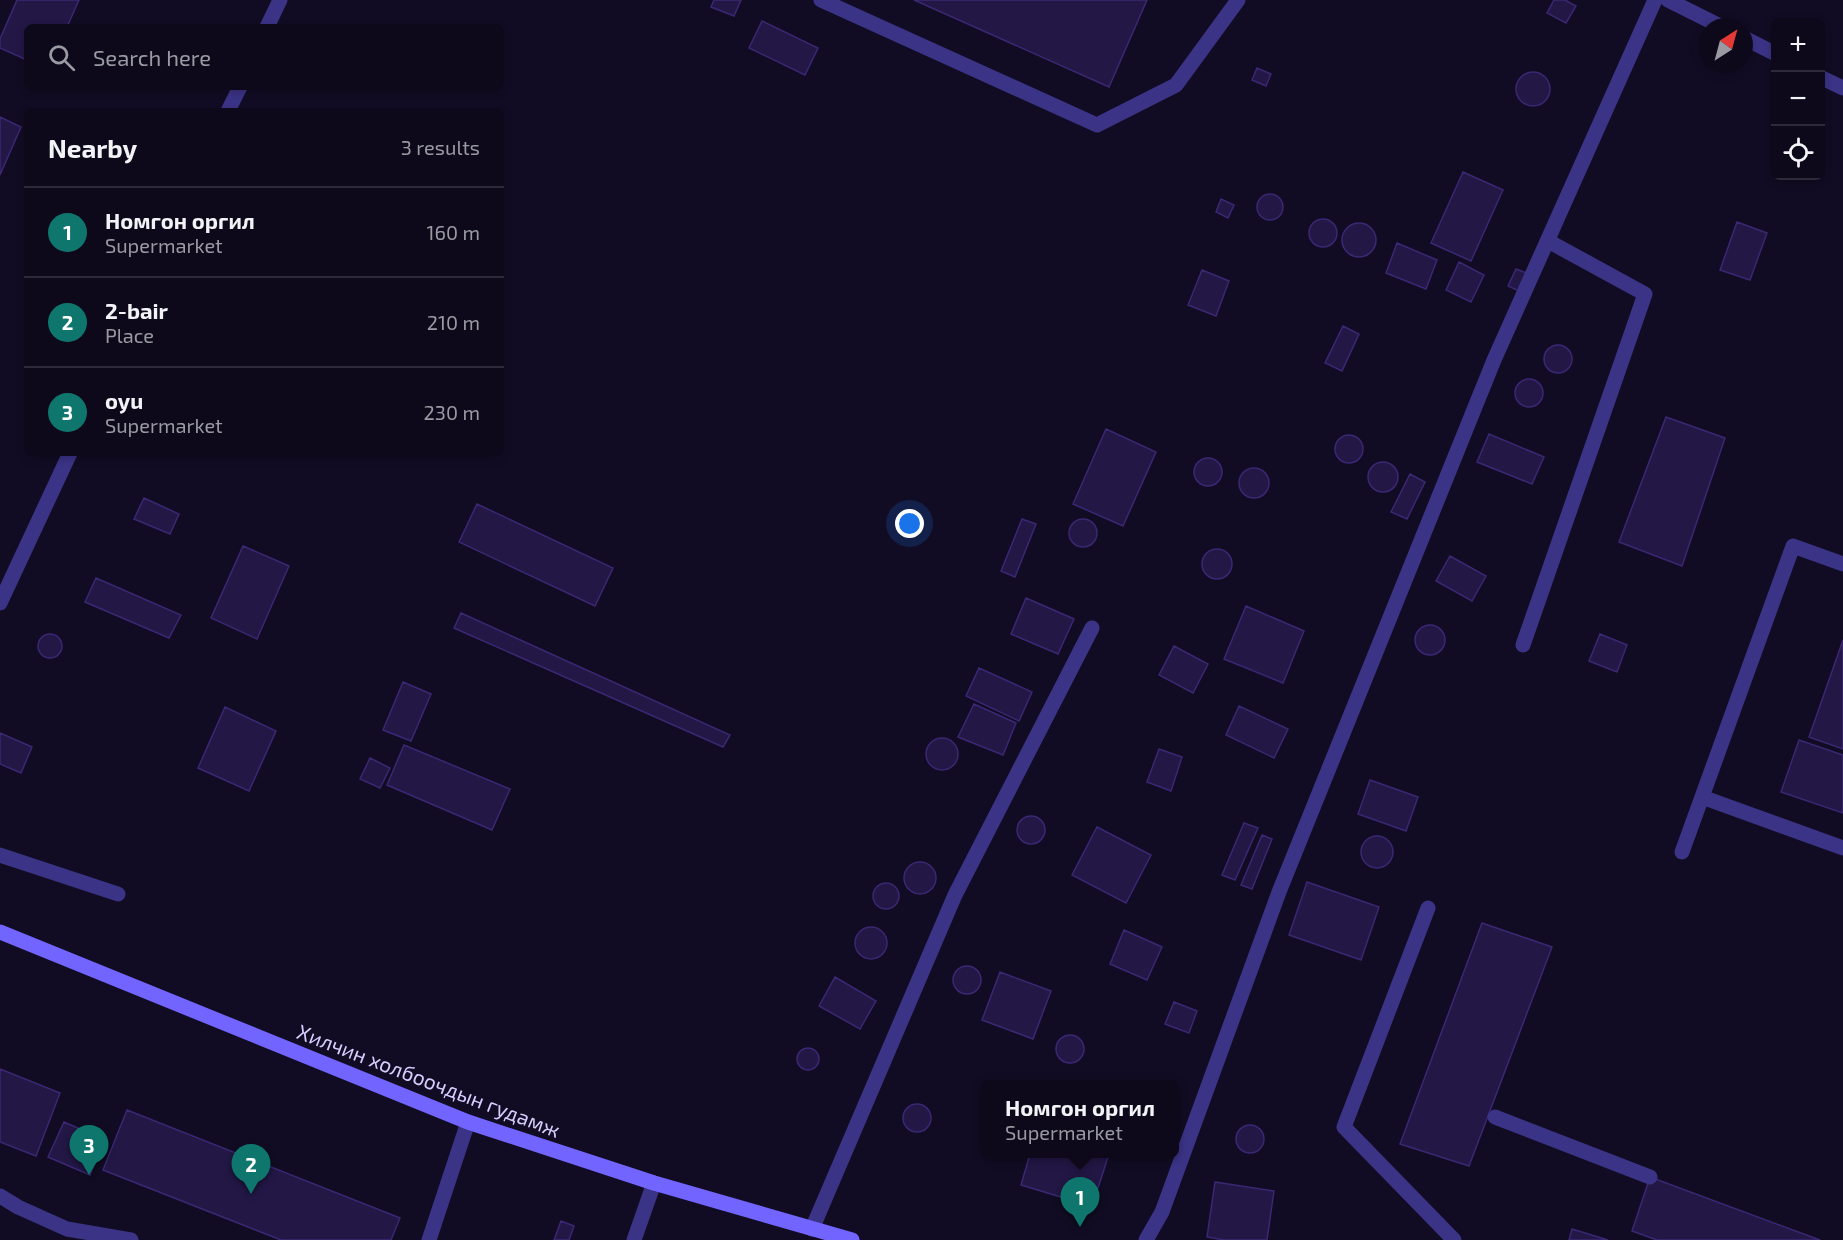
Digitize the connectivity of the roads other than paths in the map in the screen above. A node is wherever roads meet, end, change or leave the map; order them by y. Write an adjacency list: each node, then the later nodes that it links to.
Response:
1 (280, 0): 7 (street)
2 (821, 0): 3 (street)
3 (1238, 0)
4 (1655, 0): 14 (street)
5 (1668, 0): 6 (street)
6 (1704, 18)
7 (268, 24)
8 (1753, 42): 9 (street)
9 (1771, 52)
10 (1825, 79): 11 (street)
11 (1843, 88)
12 (238, 90): 13 (street)
13 (230, 108)
14 (1548, 241): 19 (street); 37 (street)
15 (69, 456): 17 (street)
16 (1843, 564): 20 (street)
17 (0, 603)
18 (1092, 628): 32 (street)
19 (1523, 645)
20 (1702, 796): 21 (street); 22 (street)
21 (1843, 848)
22 (1682, 852)
23 (0, 855): 24 (street)
24 (118, 894)
25 (1428, 908): 38 (street)
26 (0, 932): 28 (main road, Хилчин холбоочдын гудамж)
27 (1495, 1117): 29 (street)
28 (468, 1122): 30 (main road, Хилчин холбоочдын гудамж); 34 (street)
29 (1650, 1177)
30 (654, 1183): 32 (main road, Хилчин холбоочдын гудамж); 35 (street)
31 (0, 1196): 33 (street)
32 (812, 1229): 36 (main road, Хилчин холбоочдын гудамж)
33 (131, 1240)
34 (429, 1240)
35 (634, 1240)
36 (852, 1240)
37 (1146, 1240)
38 (1454, 1240)

